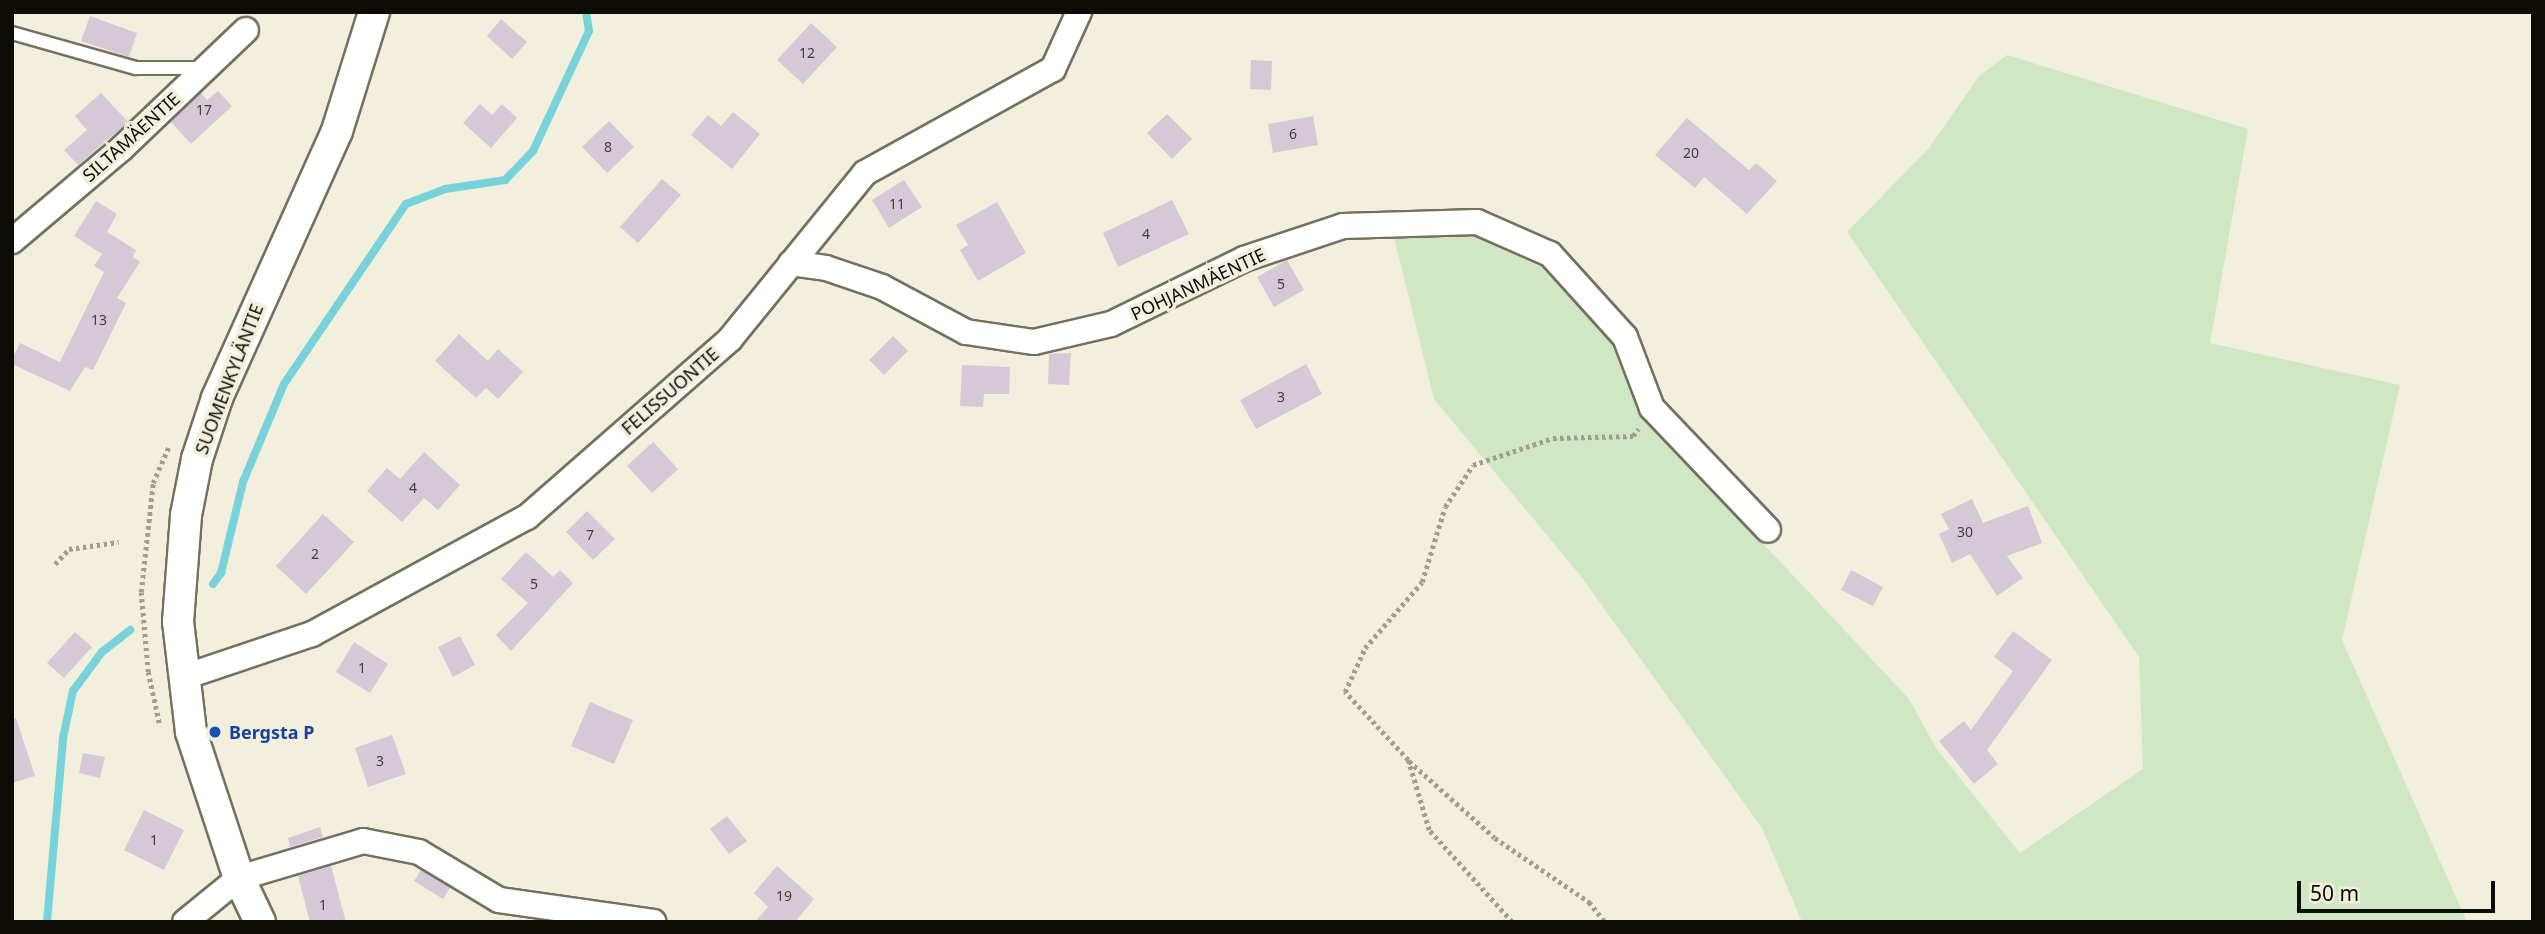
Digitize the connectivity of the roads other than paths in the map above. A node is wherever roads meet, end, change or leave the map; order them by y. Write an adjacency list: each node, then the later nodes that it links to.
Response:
1 (374, 12): 9 (street, SUOMENKYLÄNTIE)
2 (1079, 12): 7 (street, FELISSUONTIE)
3 (246, 30): 5 (street, SILTAMÄENTIE)
4 (12, 33): 5 (lane)
5 (206, 68): 6 (street, SILTAMÄENTIE)
6 (12, 241)
7 (791, 263): 8 (street, POHJANMÄENTIE); 9 (street, FELISSUONTIE)
8 (1768, 530)
9 (184, 677): 10 (street, SUOMENKYLÄNTIE)
10 (239, 878): 11 (street); 12 (street, SUOMENKYLÄNTIE); 13 (street)
11 (185, 922)
12 (260, 922)
13 (653, 922)

